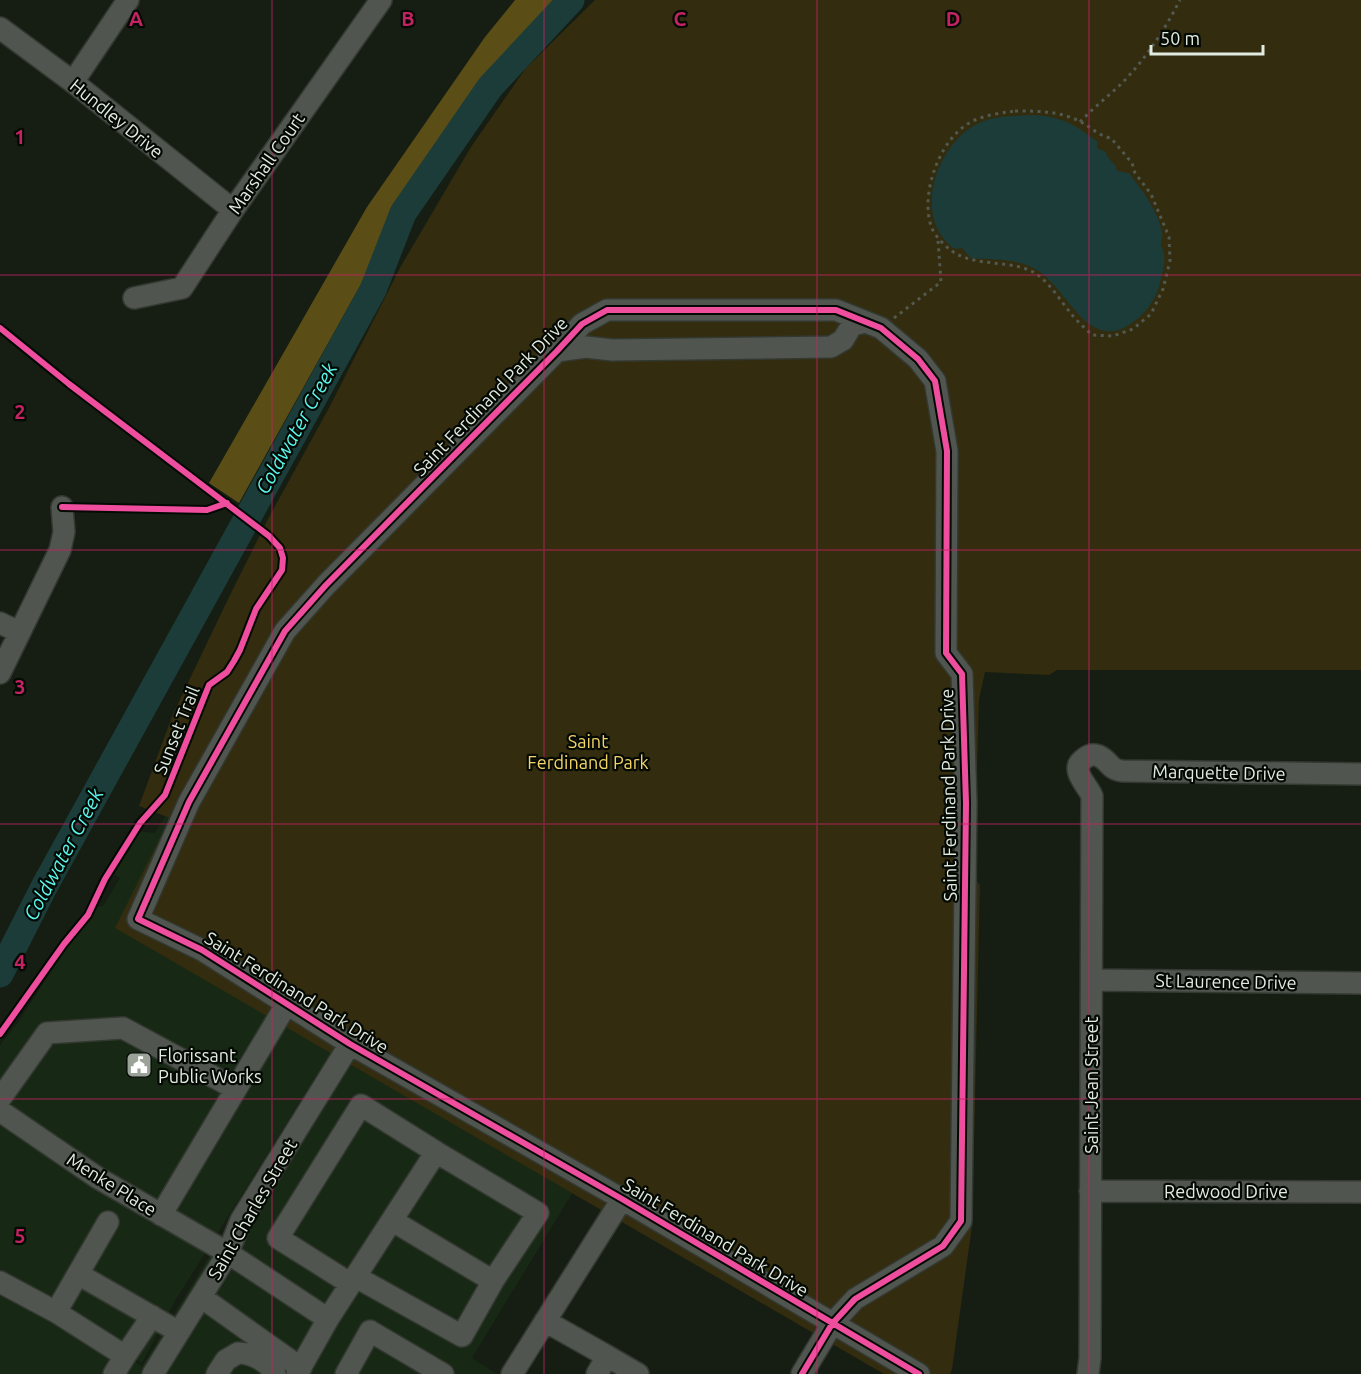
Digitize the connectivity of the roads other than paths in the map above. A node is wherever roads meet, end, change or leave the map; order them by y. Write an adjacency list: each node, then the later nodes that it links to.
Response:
1 (128, 0): 4 (street)
2 (381, 0): 5 (street, Marshall Court)
3 (0, 28): 4 (street, Hundley Drive)
4 (73, 82): 5 (street, Hundley Drive)
5 (233, 210): 6 (street, Marshall Court)
6 (134, 298)
7 (874, 325): 8 (street, Saint Ferdinand Park Drive); 8 (street, Saint Ferdinand Park Drive); 42 (street, Saint Ferdinand Park Drive)
8 (557, 351): 19 (street, Saint Ferdinand Park Drive)
9 (62, 507): 11 (street)
10 (0, 623): 11 (street)
11 (19, 632): 12 (street)
12 (0, 673)
13 (1083, 759): 14 (street, Marquette Drive); 16 (street, Saint Jean Street)
14 (1114, 770): 15 (street, Marquette Drive); 16 (street)
15 (1361, 774)
16 (1092, 796): 17 (street, Saint Jean Street)
17 (1092, 980): 18 (street, St Laurence Drive); 25 (street, Saint Jean Street)
18 (1361, 983)
19 (286, 1005): 20 (street, Saint Ferdinand Park Drive); 21 (street)
20 (350, 1044): 27 (street, Saint Ferdinand Park Drive); 31 (street, Saint Charles Street)
21 (236, 1089): 22 (street); 28 (street)
22 (0, 1099)
23 (0, 1111): 28 (street, Menke Place)
24 (436, 1152): 29 (street); 33 (street); 34 (street)
25 (1090, 1191): 26 (street, Redwood Drive); 58 (street, Saint Jean Street)
26 (1361, 1192)
27 (622, 1199): 40 (street); 42 (street, Saint Ferdinand Park Drive)
28 (161, 1215): 31 (street, Menke Place)
29 (393, 1221): 33 (street); 34 (street)
30 (108, 1222): 32 (street)
31 (228, 1253): 36 (street, Saint Charles Street); 39 (street, Menke Place)
32 (78, 1274): 37 (street); 38 (street)
33 (354, 1280): 34 (street); 39 (street)
34 (493, 1281)
35 (0, 1282): 37 (street)
36 (201, 1297): 41 (street); 43 (street, Saint Charles Street)
37 (56, 1312): 44 (street)
38 (152, 1316): 43 (street); 44 (street)
39 (328, 1319): 46 (street)
40 (545, 1321): 45 (street); 54 (street)
41 (237, 1323): 46 (street); 50 (street)
42 (832, 1324): 56 (street); 57 (street, Saint Ferdinand Park Drive)
43 (179, 1332): 49 (street, Saint Charles Street)
44 (125, 1356): 48 (street)
45 (602, 1365): 55 (street)
46 (299, 1371)
47 (441, 1373): 53 (street)
48 (114, 1374)
49 (153, 1374)
50 (206, 1374)
51 (216, 1374): 52 (street)
52 (275, 1374)
53 (346, 1374)
54 (512, 1374)
55 (637, 1374)
56 (802, 1374)
57 (920, 1374)
58 (1088, 1374)

